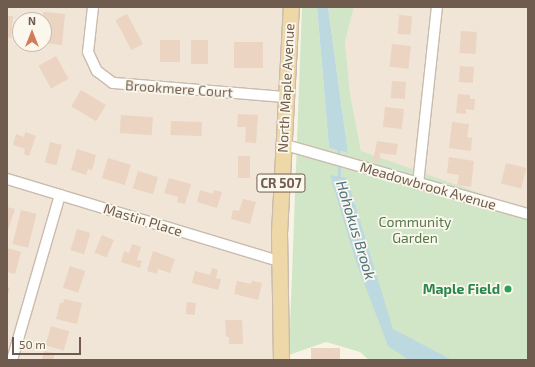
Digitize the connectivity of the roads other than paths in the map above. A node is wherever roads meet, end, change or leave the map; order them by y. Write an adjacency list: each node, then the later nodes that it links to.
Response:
1 (93, 7): 4 (street, Brookmere Court)
2 (291, 7): 4 (main road, North Maple Avenue / CR 507)
3 (437, 7): 7 (street)
4 (285, 97): 5 (main road, North Maple Avenue / CR 507)
5 (282, 144): 7 (street, Meadowbrook Avenue); 10 (main road, North Maple Avenue / CR 507)
6 (7, 179): 8 (street, Mastin Place)
7 (418, 184): 9 (street, Meadowbrook Avenue)
8 (60, 195): 10 (street, Mastin Place); 11 (street)
9 (528, 214)
10 (279, 261): 12 (main road, North Maple Avenue / CR 507)
11 (12, 360)
12 (281, 360)

